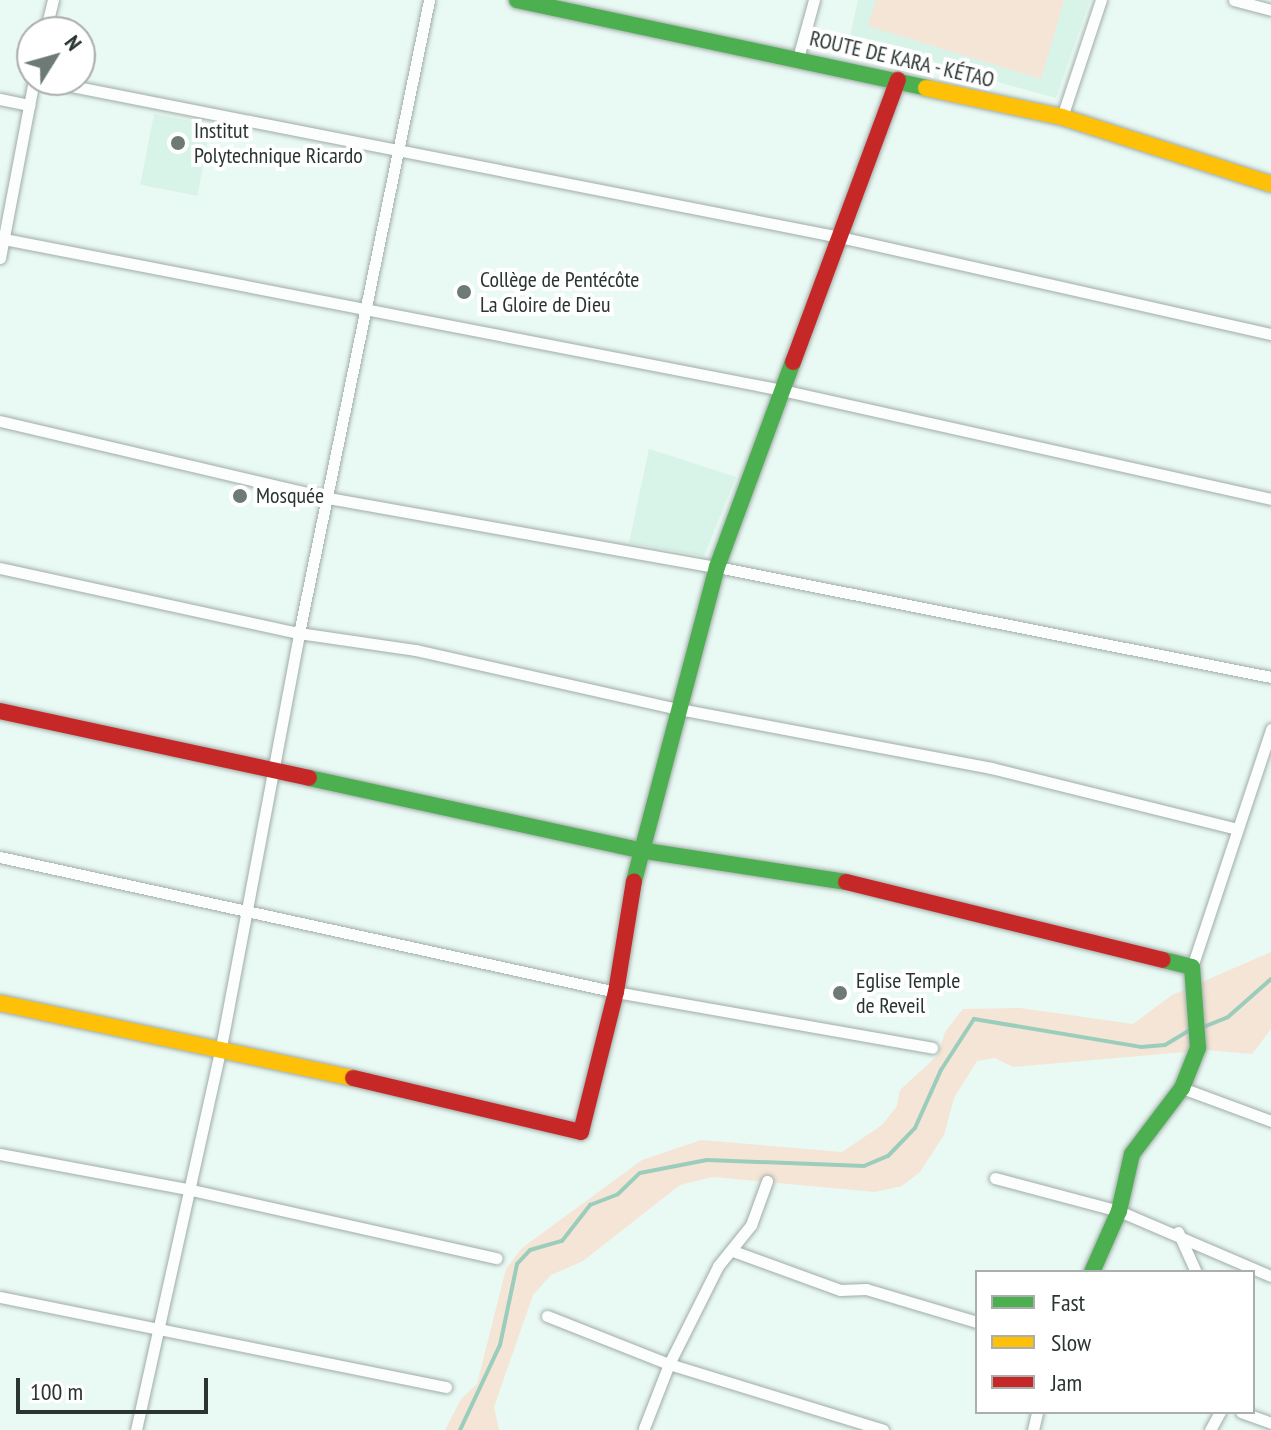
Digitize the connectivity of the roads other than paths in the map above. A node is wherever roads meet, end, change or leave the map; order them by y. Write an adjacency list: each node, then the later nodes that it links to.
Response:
1 (429, 0): 14 (street)
2 (517, 0): 7 (street, ROUTE DE KARA - KÉTAO)
3 (814, 0): 7 (street)
4 (1101, 0): 13 (street)
5 (1234, 0): 6 (street)
6 (1271, 10)
7 (798, 58): 8 (street, ROUTE DE KARA - KÉTAO)
8 (898, 80): 13 (street, ROUTE DE KARA - KÉTAO); 16 (street)
9 (96, 91): 14 (street)
10 (31, 96): 12 (street)
11 (0, 99): 12 (street)
12 (29, 105): 17 (street)
13 (1062, 117): 15 (street, ROUTE DE KARA - KÉTAO)
14 (399, 153): 16 (street); 19 (street)
15 (1271, 184)
16 (840, 237): 20 (street); 21 (street)
17 (4, 239): 18 (street); 19 (street)
18 (0, 258)
19 (367, 313): 21 (street); 23 (street)
20 (1271, 334)
21 (782, 390): 24 (street); 25 (street)
22 (0, 421): 23 (street)
23 (328, 498): 25 (street); 27 (street)
24 (1271, 499)
25 (717, 567): 28 (street); 29 (street)
26 (0, 568): 27 (street)
27 (299, 633): 29 (street); 32 (street)
28 (1271, 677)
29 (674, 708): 33 (street); 34 (street)
30 (0, 711): 32 (street)
31 (1271, 729): 33 (street)
32 (275, 768): 34 (street); 36 (street)
33 (1237, 829): 37 (street)
34 (639, 850): 37 (street); 38 (street)
35 (0, 857): 36 (street)
36 (246, 910): 38 (street); 40 (street)
37 (1192, 967): 42 (street)
38 (616, 992): 40 (street); 41 (street)
39 (0, 1003): 40 (street)
40 (221, 1047): 47 (street)
41 (932, 1048)
42 (1182, 1088): 43 (street); 48 (street)
43 (1271, 1121)
44 (0, 1154): 47 (street)
45 (995, 1178): 48 (street)
46 (767, 1181): 50 (street)
47 (192, 1190): 51 (street); 58 (street)
48 (1119, 1211): 49 (street); 52 (street)
49 (1178, 1232): 53 (street); 54 (street)
50 (733, 1251): 57 (street); 59 (street)
51 (496, 1258)
52 (1093, 1270)
53 (1195, 1270)
54 (1271, 1276)
55 (0, 1297): 58 (street)
56 (547, 1316): 59 (street)
57 (975, 1321)
58 (158, 1330): 60 (street); 64 (street)
59 (669, 1364): 63 (street); 65 (street)
60 (446, 1387)
61 (1246, 1414): 62 (street)
62 (1271, 1423)
63 (644, 1428)
64 (136, 1430)
65 (883, 1430)

